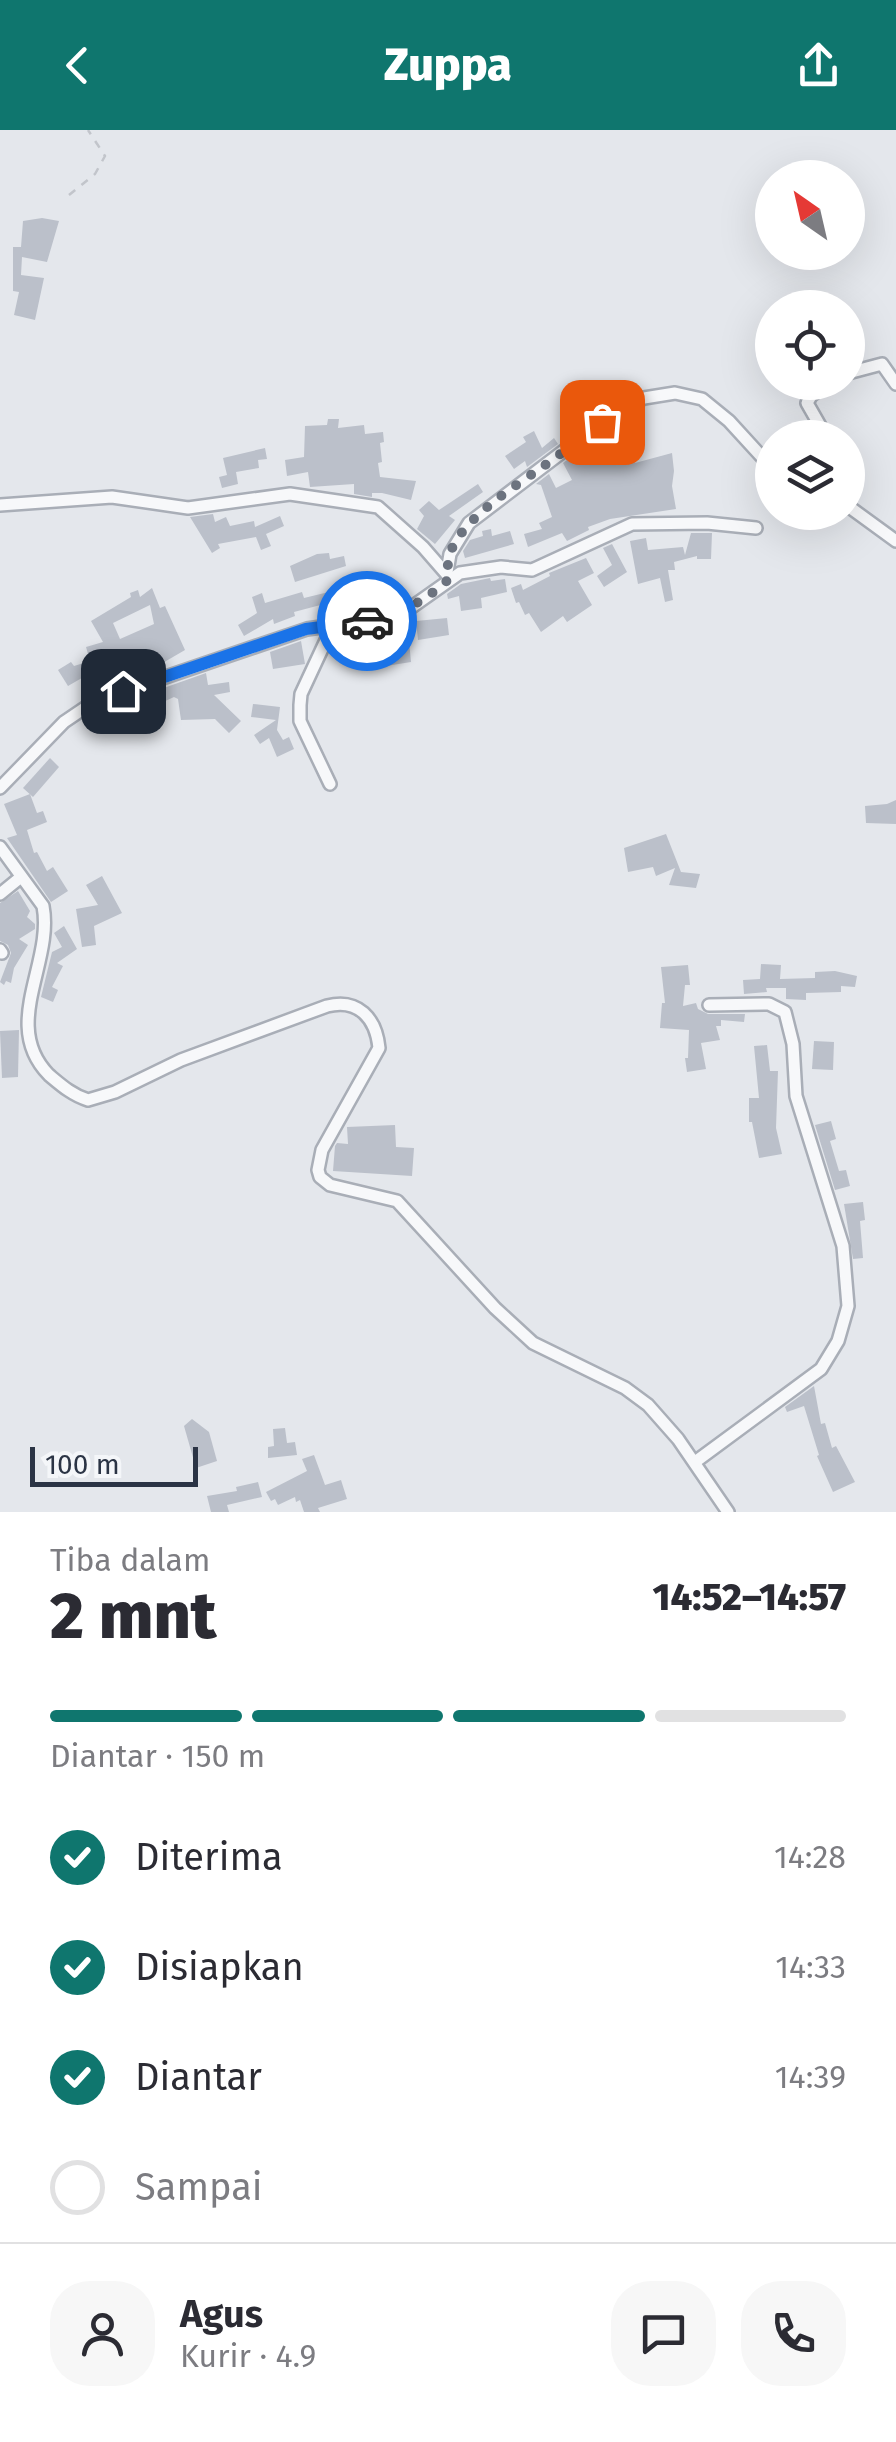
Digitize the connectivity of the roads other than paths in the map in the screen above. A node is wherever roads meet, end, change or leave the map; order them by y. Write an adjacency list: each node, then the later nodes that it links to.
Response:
1 (865, 368): 2 (street)
2 (896, 384)
3 (755, 449): 8 (street)
4 (0, 506): 8 (street)
5 (865, 518): 7 (street)
6 (755, 528): 8 (street)
7 (896, 541)
8 (448, 575): 9 (street)
9 (337, 624): 10 (street); 11 (street)
10 (330, 784)
11 (0, 788)
12 (0, 847): 13 (street)
13 (22, 877): 14 (street); 16 (street)
14 (0, 894)
15 (709, 1005): 16 (street)
16 (694, 1462): 17 (street)
17 (728, 1512)

